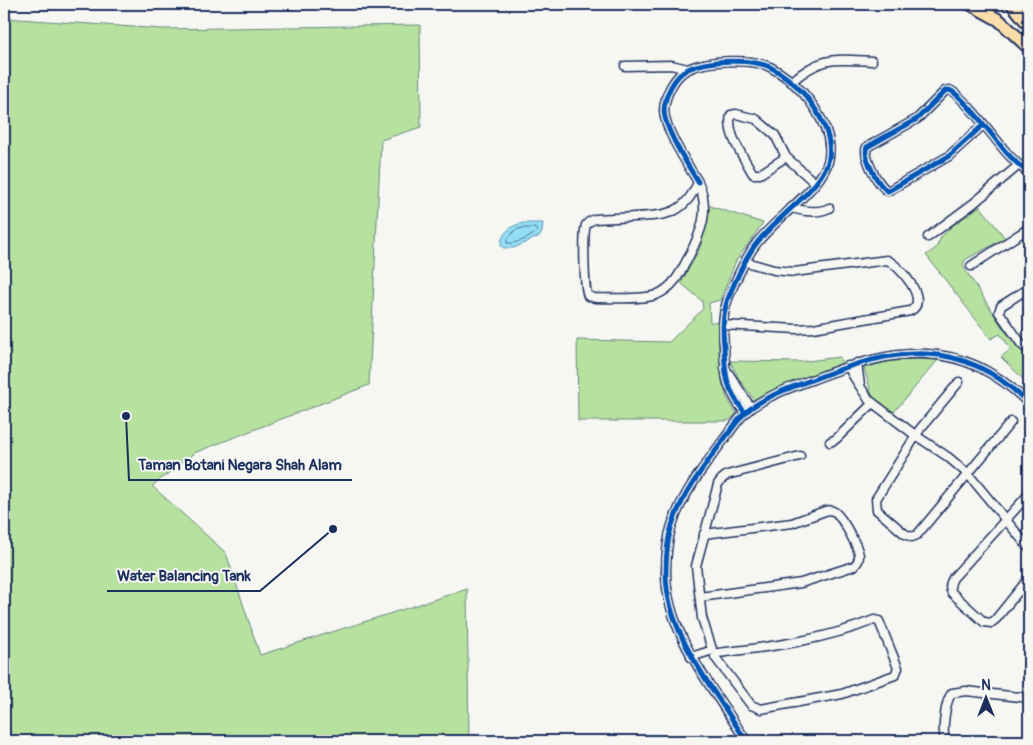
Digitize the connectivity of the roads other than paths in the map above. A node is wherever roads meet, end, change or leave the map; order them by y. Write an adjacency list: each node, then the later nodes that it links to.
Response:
1 (970, 4): 6 (highway)
2 (1012, 4): 5 (highway)
3 (1027, 4): 4 (highway)
4 (1029, 7)
5 (1029, 24)
6 (1029, 48)
7 (872, 61): 10 (street)
8 (624, 66): 9 (street)
9 (688, 69): 10 (street); 15 (street)
10 (791, 82): 16 (street)
11 (983, 125): 11 (street); 13 (street)
12 (786, 158): 12 (street); 16 (street)
13 (1019, 165): 14 (street); 20 (street)
14 (1029, 173)
15 (698, 182): 15 (street)
16 (815, 183): 17 (street)
17 (790, 208): 18 (street); 21 (street)
18 (829, 208)
19 (1029, 228): 22 (street)
20 (928, 237)
21 (746, 262): 24 (street); 24 (street)
22 (971, 266)
23 (1029, 288): 25 (street)
24 (723, 325): 32 (street)
25 (1029, 350)
26 (857, 363): 27 (street); 29 (street); 31 (street)
27 (848, 366): 29 (street); 32 (street)
28 (959, 382): 34 (street)
29 (860, 385): 30 (street)
30 (873, 403): 34 (street); 35 (street)
31 (1029, 404)
32 (748, 411): 45 (street)
33 (1011, 422): 37 (street)
34 (915, 435): 37 (street); 37 (street)
35 (830, 442)
36 (800, 456): 40 (street)
37 (968, 474): 39 (street)
38 (1029, 494): 39 (street)
39 (1004, 520): 41 (street); 42 (street)
40 (704, 534): 43 (street); 43 (street)
41 (1029, 548)
42 (1029, 578)
43 (700, 597): 44 (street)
44 (713, 653): 44 (street); 45 (street)
45 (692, 659): 47 (street)
46 (1029, 698): 48 (street)
47 (746, 741)
48 (945, 741)

